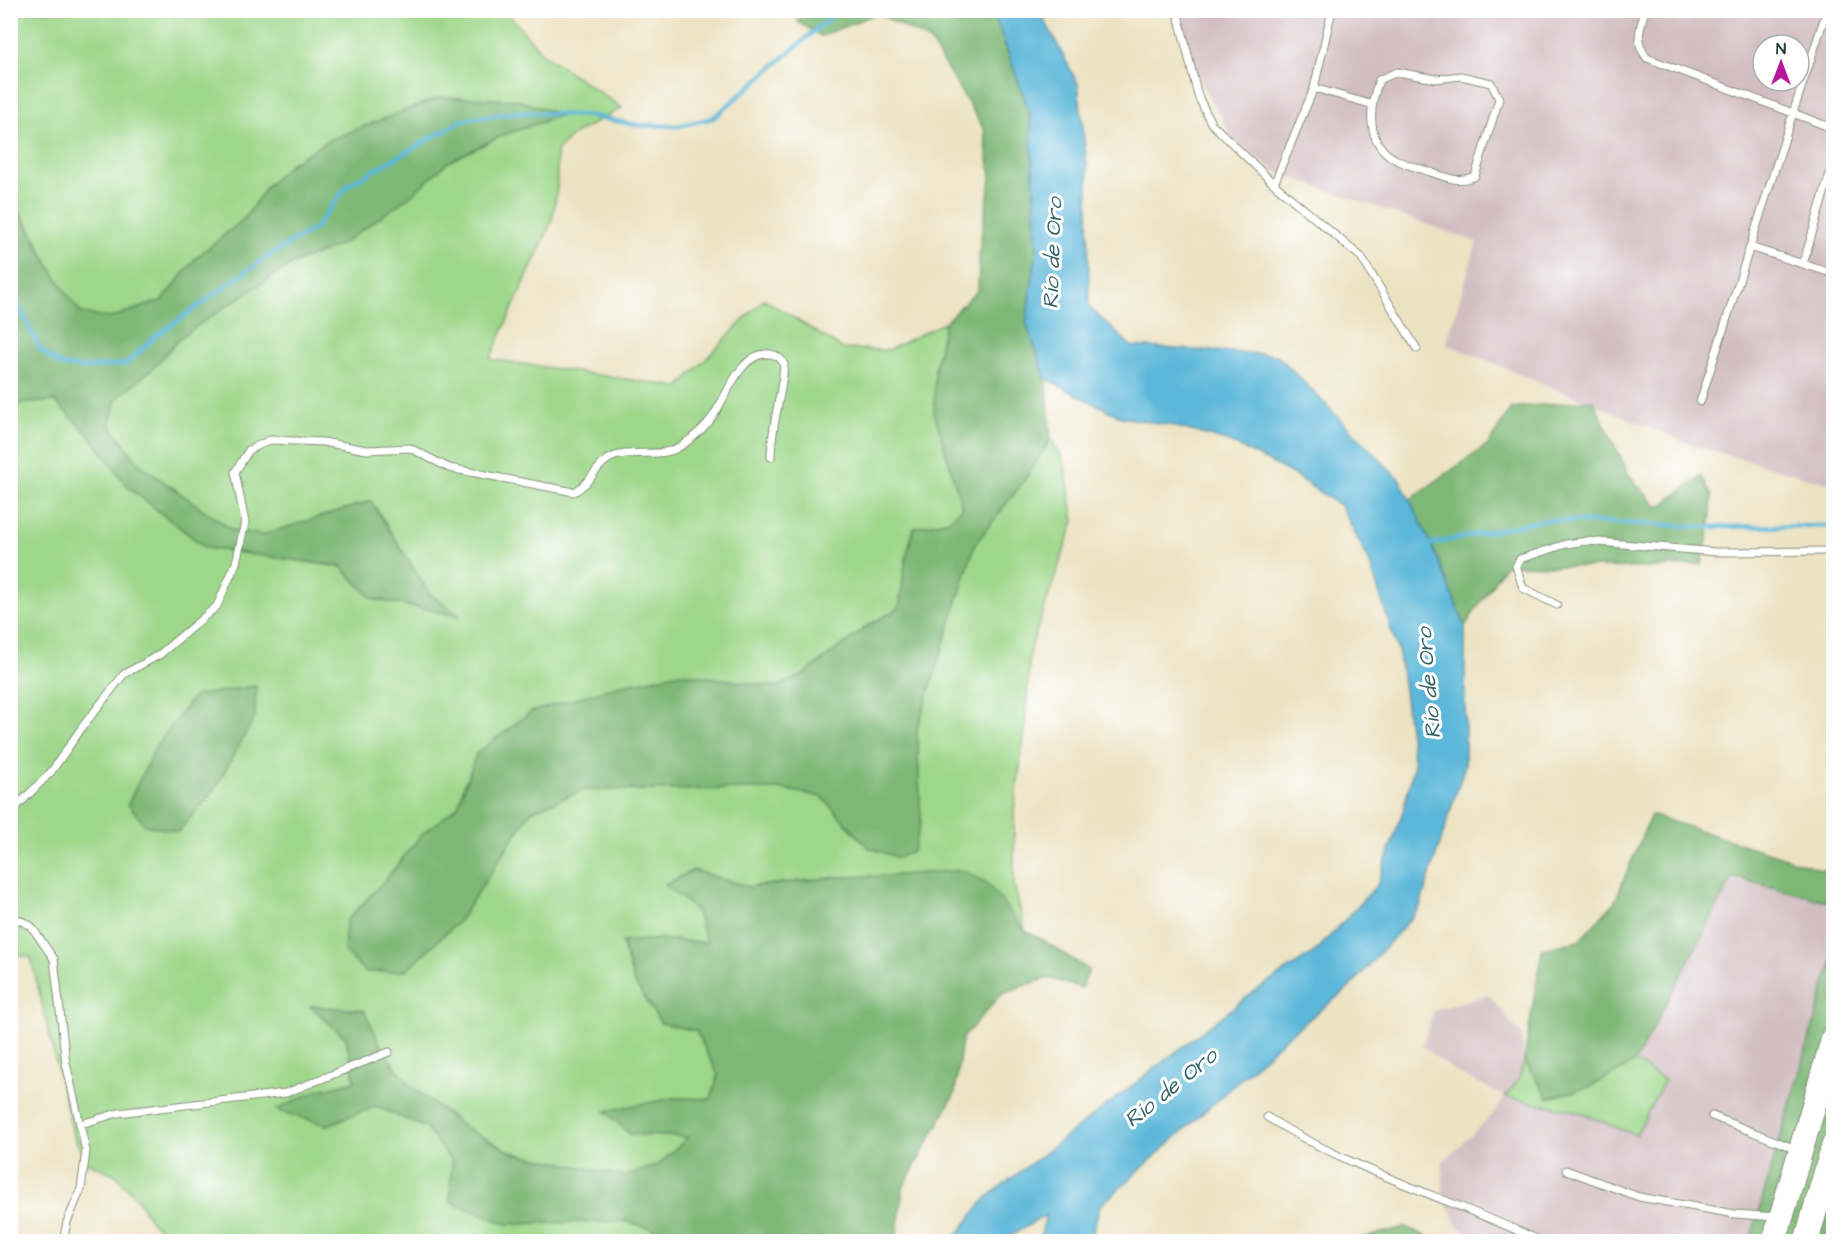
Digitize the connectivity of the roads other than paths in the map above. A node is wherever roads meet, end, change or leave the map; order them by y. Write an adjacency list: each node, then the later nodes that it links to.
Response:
1 (1177, 10): 10 (lane)
2 (1332, 10): 5 (lane)
3 (1645, 10): 7 (lane)
4 (1827, 10): 7 (lane)
5 (1314, 88): 6 (lane); 10 (lane)
6 (1370, 104): 6 (lane)
7 (1793, 114): 8 (lane); 11 (lane)
8 (1833, 129)
9 (1833, 160): 12 (lane)
10 (1274, 184): 14 (lane)
11 (1750, 247): 12 (lane); 15 (lane)
12 (1803, 264): 13 (lane)
13 (1833, 274)
14 (1417, 349)
15 (1700, 402)
16 (771, 457): 19 (lane)
17 (1833, 551): 18 (lane)
18 (1557, 605)
19 (10, 813)
20 (10, 915): 25 (lane)
21 (1833, 1036): 27 (highway)
22 (388, 1052): 25 (lane)
23 (1712, 1116): 27 (lane)
24 (1267, 1117): 31 (lane)
25 (81, 1124): 30 (lane)
26 (1833, 1144): 33 (highway)
27 (1802, 1151): 29 (highway)
28 (1566, 1170): 29 (lane)
29 (1781, 1217): 32 (highway)
30 (63, 1242)
31 (1543, 1242)
32 (1774, 1242)
33 (1806, 1242)

